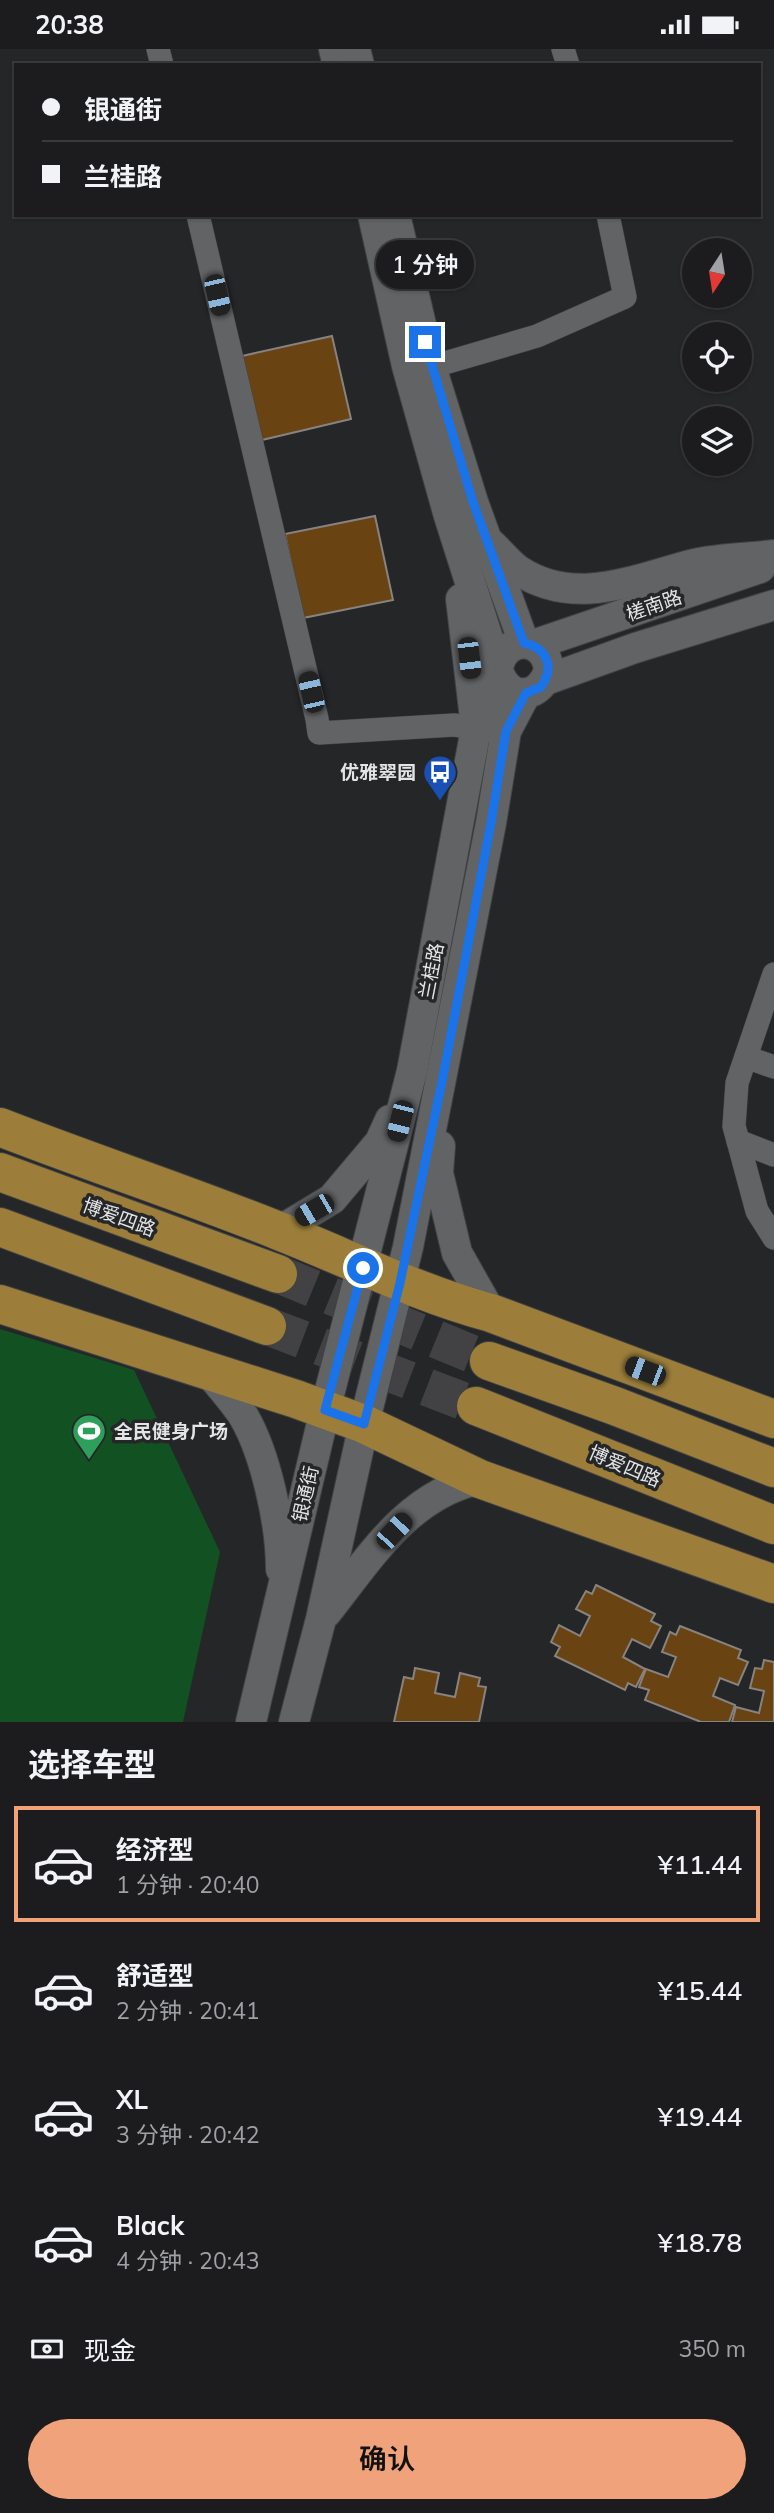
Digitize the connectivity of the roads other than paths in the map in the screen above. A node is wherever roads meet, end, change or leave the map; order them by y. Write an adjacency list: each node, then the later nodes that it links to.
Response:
1 (198, 217): 15 (street)
2 (373, 217): 6 (street)
3 (395, 217): 5 (street)
4 (608, 217): 5 (street)
5 (431, 367): 7 (street)
6 (449, 516): 13 (street); 15 (street)
7 (486, 538): 8 (street); 11 (street)
8 (774, 555)
9 (774, 564): 11 (street, 槎南路)
10 (774, 605): 12 (street, 槎南路)
11 (528, 644): 13 (street); 14 (street)
12 (635, 648): 14 (street, 槎南路); 16 (street)
13 (499, 672): 14 (street); 15 (street, 兰桂路)
14 (536, 686): 15 (street, 兰桂路)
15 (491, 730): 16 (street, 兰桂路); 20 (street, 兰桂路)
16 (500, 766): 21 (street, 兰桂路)
17 (772, 986): 18 (street)
18 (746, 1057): 19 (street); 23 (street)
19 (774, 1067)
20 (412, 1072): 27 (street); 29 (street, 兰桂路)
21 (443, 1077): 31 (street, 兰桂路); 33 (street)
22 (0, 1127): 27 (highway)
23 (738, 1141): 24 (street); 28 (street)
24 (774, 1154)
25 (0, 1172): 30 (highway, 博爱四路)
26 (0, 1227): 34 (highway)
27 (279, 1231): 29 (highway)
28 (774, 1238)
29 (363, 1268): 31 (highway); 38 (street, 银通街)
30 (278, 1274)
31 (400, 1283): 33 (highway); 40 (street)
32 (0, 1304): 36 (highway)
33 (491, 1313): 39 (highway)
34 (267, 1326)
35 (489, 1361): 41 (highway)
36 (207, 1370): 38 (highway); 45 (street)
37 (476, 1406): 43 (highway, 博爱四路)
38 (325, 1410): 40 (highway); 45 (street, 银通街)
39 (774, 1419)
40 (364, 1424): 42 (highway); 46 (street)
41 (774, 1468)
42 (480, 1479): 44 (highway); 46 (street)
43 (774, 1525)
44 (774, 1584)
45 (281, 1597): 47 (street, 银通街)
46 (321, 1619): 48 (street)
47 (251, 1722)
48 (294, 1722)

